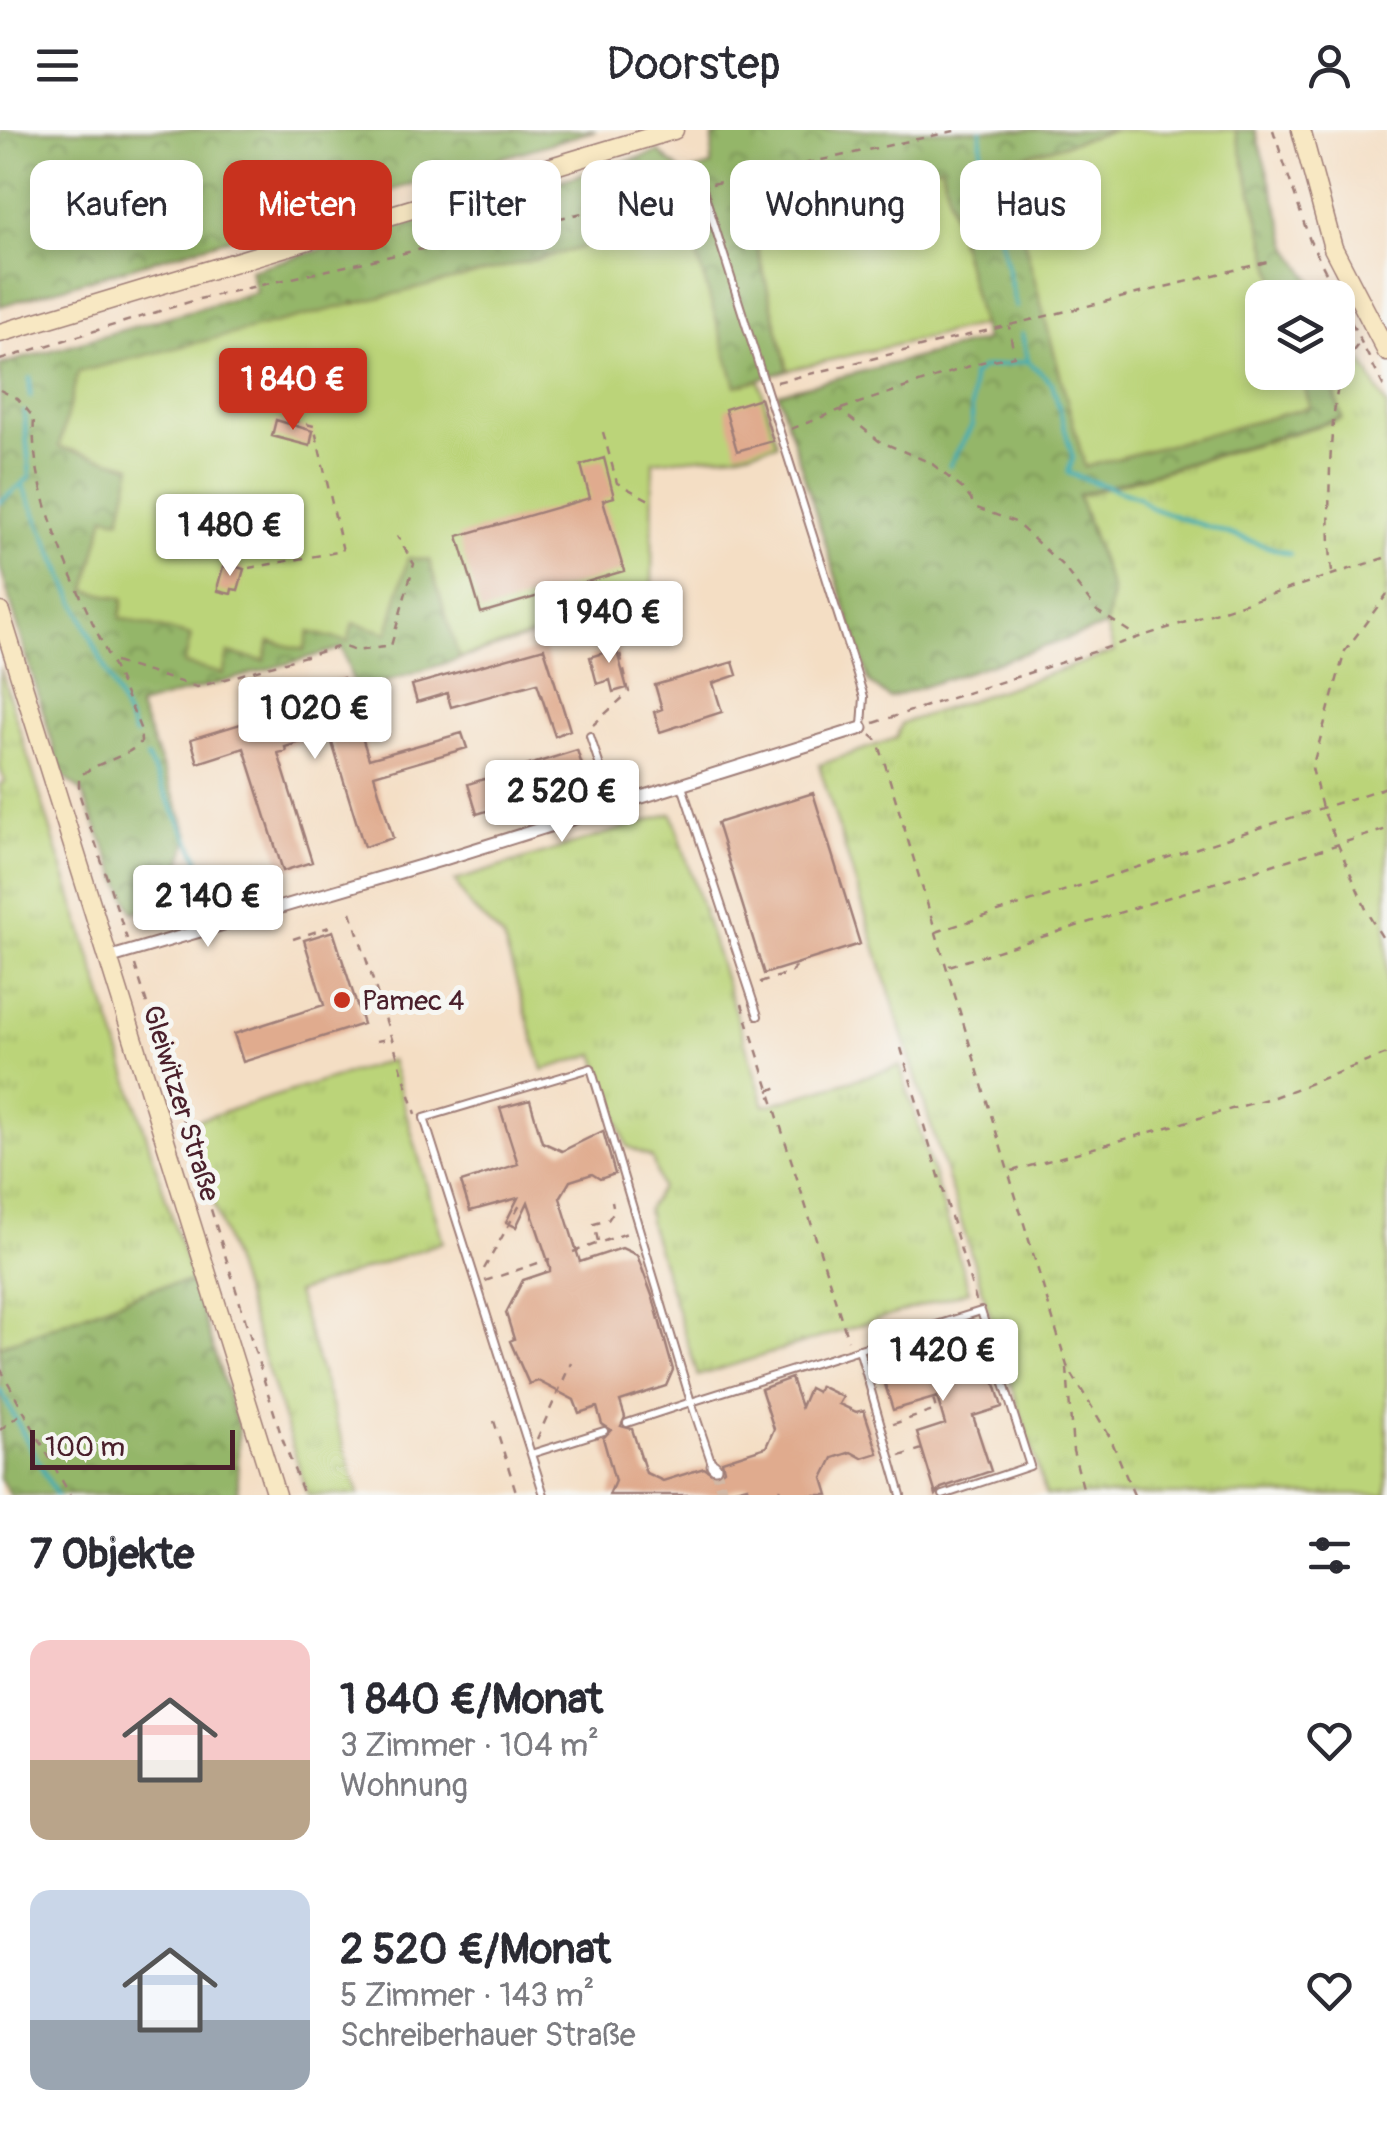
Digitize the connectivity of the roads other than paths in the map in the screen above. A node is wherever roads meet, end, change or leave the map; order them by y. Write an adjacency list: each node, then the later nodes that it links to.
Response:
1 (674, 130): 4 (main road)
2 (1301, 130): 5 (main road)
3 (710, 211): 7 (lane)
4 (0, 333)
5 (1385, 344)
6 (0, 612): 11 (main road, Gleiwitzer Straße)
7 (862, 728): 9 (street)
8 (590, 736): 10 (lane)
9 (682, 786): 10 (street); 12 (lane)
10 (614, 807): 11 (street)
11 (108, 958): 19 (main road, Gleiwitzer Straße)
12 (758, 1016)
13 (856, 1350): 14 (lane); 21 (lane); 22 (lane)
14 (691, 1402): 15 (lane); 17 (lane); 18 (lane)
15 (626, 1423)
16 (604, 1431): 17 (lane)
17 (530, 1454): 20 (lane)
18 (714, 1466)
19 (276, 1495)
20 (544, 1495)
21 (901, 1495)
22 (943, 1495)

